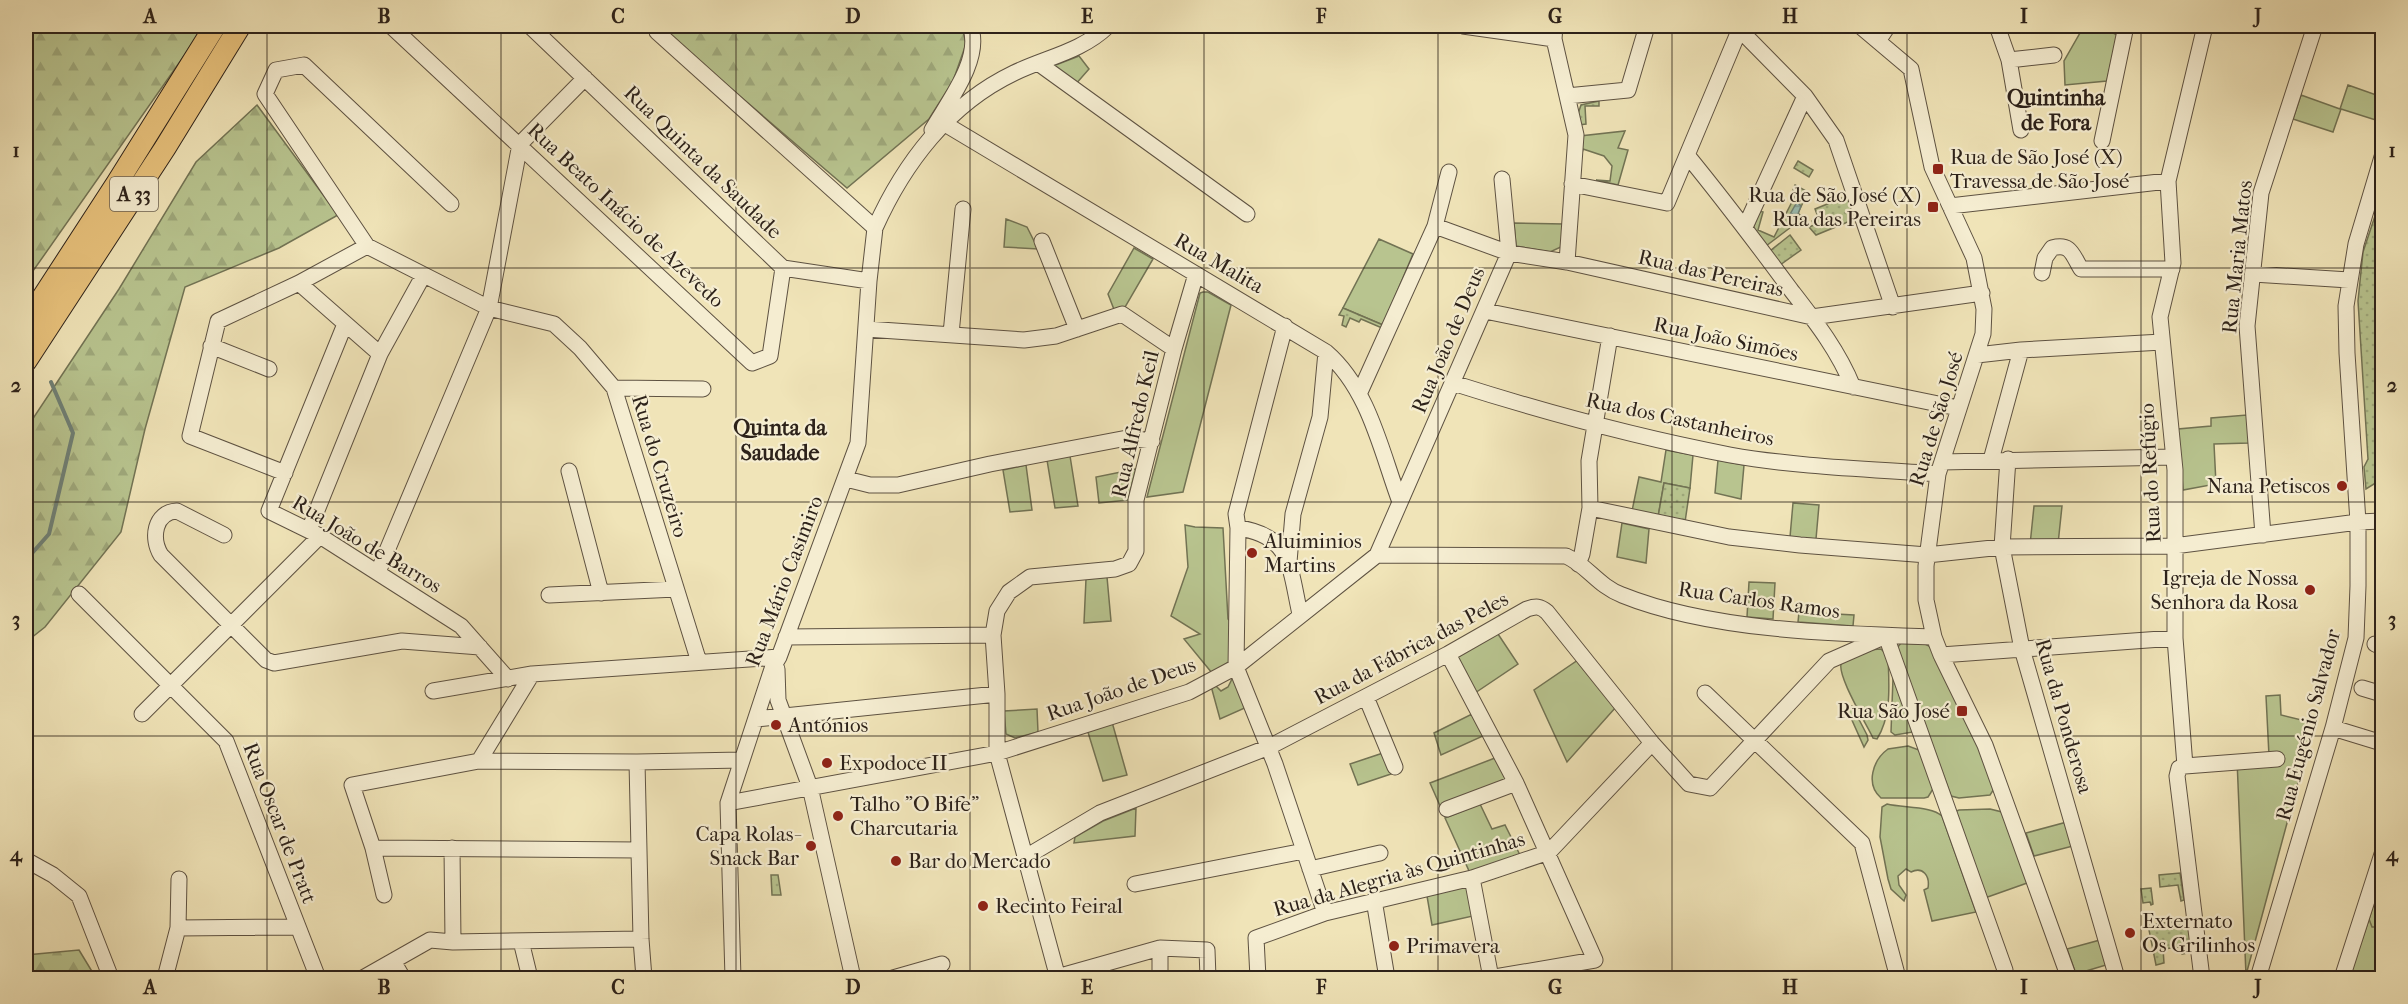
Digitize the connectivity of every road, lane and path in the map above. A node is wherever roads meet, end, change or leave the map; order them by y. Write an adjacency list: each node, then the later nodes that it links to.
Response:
1 (215, 26): 61 (highway, A 33)
2 (240, 26): 75 (highway, A 33)
3 (391, 26): 28 (street, Rua Beato Inácio de Azevedo)
4 (530, 26): 22 (street, Rua Quinta da Saudade)
5 (970, 26): 29 (street)
6 (1108, 26): 21 (street, Rua Mário Casimiro)
7 (1463, 26): 17 (street)
8 (1647, 26): 23 (street)
9 (1860, 26): 18 (street, Rua de São José)
10 (1888, 26): 18 (street)
11 (1997, 26): 20 (street)
12 (2126, 26): 27 (street)
13 (2205, 26): 34 (street, Rua do Refúgio)
14 (2315, 26): 51 (street, Rua Maria Matos)
15 (1740, 27): 24 (street); 30 (street)
16 (657, 32): 42 (street)
17 (1555, 32): 23 (street)
18 (1878, 41): 37 (street, Rua de São José)
19 (2054, 55): 20 (street)
20 (2009, 60): 26 (street)
21 (1038, 63): 25 (street, Rua Mário Casimiro); 39 (street)
22 (585, 78): 28 (street); 47 (street, Rua Quinta da Saudade)
23 (1567, 96): 35 (street)
24 (1805, 96): 41 (street); 57 (street)
25 (945, 124): 29 (street, Rua Mário Casimiro); 50 (street, Rua Malita)
26 (2021, 130)
27 (2102, 141)
28 (520, 144): 47 (street, Rua Beato Inácio de Azevedo); 58 (street)
29 (923, 145): 42 (street, Rua Mário Casimiro)
30 (1687, 155): 35 (street); 41 (street)
31 (2382, 157): 53 (street, Rua Eugénio Salvador)
32 (1449, 172): 40 (street)
33 (1502, 179): 45 (street, Rua João de Deus)
34 (2168, 181): 37 (street); 48 (street, Rua do Refúgio)
35 (1572, 184): 46 (street)
36 (451, 204): 44 (street)
37 (1950, 206): 56 (street, Rua de São José)
38 (963, 209): 66 (street)
39 (1247, 214)
40 (1435, 226): 45 (street, Rua das Pereiras); 81 (street)
41 (1745, 227): 60 (street)
42 (876, 228): 54 (street, Rua Mário Casimiro)
43 (1042, 241): 65 (street)
44 (367, 246): 52 (street, Rua do Cruzeiro); 55 (street)
45 (1509, 253): 46 (street, Rua das Pereiras); 59 (street, Rua João de Deus)
46 (1567, 262): 60 (street, Rua das Pereiras)
47 (783, 268): 54 (street, Rua Quinta da Saudade)
48 (2172, 269): 49 (street); 68 (street, Rua do Refúgio)
49 (2042, 273)
50 (1196, 274): 63 (street, Rua Malita); 70 (street, Rua Alfredo Keil)
51 (2253, 274): 53 (street); 99 (street, Rua Maria Matos)
52 (423, 276): 58 (street, Rua do Cruzeiro); 73 (street)
53 (2349, 280): 95 (street, Rua Eugénio Salvador)
54 (869, 281): 64 (street, Rua Mário Casimiro)
55 (299, 283): 62 (street); 69 (street)
56 (1982, 293): 57 (street, Rua das Pereiras); 74 (street, Rua de São José)
57 (1893, 307): 60 (street, Rua das Pereiras)
58 (489, 308): 79 (street, Rua do Cruzeiro); 106 (street)
59 (1485, 311): 67 (street, Rua João Simões); 77 (street, Rua João de Deus)
60 (1812, 318): 78 (street)
61 (26, 322)
62 (345, 324): 73 (street); 90 (street, Rua João de Barros)
63 (1286, 326): 72 (street, Rua Malita); 96 (street)
64 (866, 329): 66 (street); 91 (street, Rua Mário Casimiro)
65 (1077, 329): 66 (street); 70 (street)
66 (951, 334)
67 (1610, 336): 78 (street, Rua João Simões); 83 (street)
68 (2162, 342): 71 (street); 85 (street, Rua do Refúgio)
69 (211, 346): 76 (street); 90 (street)
70 (1174, 349): 84 (street, Rua Alfredo Keil)
71 (2021, 350): 74 (street); 87 (street)
72 (1326, 352): 81 (street, Rua Malita); 104 (street)
73 (380, 354): 97 (street)
74 (1977, 355): 82 (street, Rua de São José)
75 (26, 361)
76 (269, 369)
77 (1453, 383): 83 (street, Rua dos Castanheiros); 92 (street, Rua João de Deus)
78 (1853, 387): 82 (street, Rua João Simões)
79 (614, 388): 80 (street); 107 (street, Rua do Cruzeiro)
80 (703, 389)
81 (1360, 392): 92 (street, Rua Malita)
82 (1958, 408): 88 (street, Rua de São José)
83 (1595, 424): 88 (street, Rua dos Castanheiros); 93 (street)
84 (1152, 441): 91 (street); 113 (street, Rua Alfredo Keil)
85 (2174, 457): 86 (street, Rua dos Castanheiros); 100 (street, Rua do Refúgio)
86 (2008, 459): 87 (street, Rua dos Castanheiros); 101 (street, Rua da Ponderosa)
87 (1991, 460): 88 (street, Rua dos Castanheiros)
88 (1940, 468): 103 (street, Rua de São José)
89 (569, 471): 108 (street)
90 (285, 473): 97 (street, Rua João de Barros)
91 (846, 479): 115 (street, Rua Mário Casimiro)
92 (1400, 502): 102 (street, Rua João de Deus)
93 (1590, 508): 103 (street); 105 (street)
94 (2382, 521): 95 (street)
95 (2358, 522): 99 (street); 137 (street, Rua Eugénio Salvador)
96 (1238, 528): 104 (street); 124 (street)
97 (315, 533): 106 (street, Rua João de Barros); 112 (street)
98 (224, 535): 112 (street)
99 (2264, 535): 100 (street)
100 (2174, 546): 101 (street); 117 (street, Rua do Refúgio)
101 (2002, 547): 103 (street); 119 (street, Rua da Ponderosa)
102 (1377, 555): 105 (street, Rua Carlos Ramos); 111 (street, Rua João de Deus)
103 (1927, 555): 116 (street, Rua de São José)
104 (1289, 562): 111 (street)
105 (1578, 564): 114 (street, Rua Carlos Ramos)
106 (378, 572): 118 (street, Rua João de Barros)
107 (676, 589): 108 (street); 123 (street, Rua do Cruzeiro)
108 (601, 592): 110 (street)
109 (79, 594): 127 (street, Rua Oscar de Pratt)
110 (549, 595)
111 (1300, 614): 124 (street, Rua João de Deus)
112 (230, 626): 118 (street); 127 (street)
113 (993, 636): 115 (street); 131 (street, Rua Alfredo Keil)
114 (1886, 636): 116 (street, Rua Carlos Ramos); 138 (street); 177 (street)
115 (786, 637): 122 (street, Rua Mário Casimiro)
116 (1934, 637): 121 (street, Rua de São José)
117 (2175, 638): 119 (street); 148 (street, Rua do Refúgio)
118 (480, 647): 126 (street, Rua João de Barros)
119 (2022, 649): 121 (street); 196 (street, Rua da Ponderosa)
120 (1448, 654): 133 (street, Rua da Fábrica das Peles); 140 (street, Rua da Fábrica das Peles); 149 (street)
121 (1941, 655): 195 (street, Rua de São José)
122 (778, 657): 123 (street); 135 (street); 136 (street, Rua Mário Casimiro)
123 (699, 662): 125 (street)
124 (1236, 667): 141 (street); 142 (street, Rua João de Deus)
125 (532, 674): 126 (street); 145 (street)
126 (508, 679): 129 (street)
127 (169, 685): 134 (street); 169 (street, Rua Oscar de Pratt)
128 (2362, 688): 132 (street)
129 (433, 691)
130 (1705, 693): 138 (street)
131 (997, 694): 135 (street); 142 (street, Rua Alfredo Keil)
132 (2382, 694)
133 (1366, 697): 141 (street, Rua da Fábrica das Peles); 147 (street)
134 (142, 714)
135 (783, 717): 136 (street); 150 (street)
136 (756, 719): 144 (street, Rua Mário Casimiro)
137 (2333, 728): 139 (street); 198 (street, Rua Eugénio Salvador)
138 (1754, 741): 140 (street); 194 (street)
139 (2382, 742)
140 (1652, 744): 157 (street, Rua da Alegria às Quintinhas)
141 (1269, 747): 156 (street); 160 (street, Rua da Fábrica das Peles)
142 (997, 753): 150 (street, Rua João de Deus); 160 (street, Rua Alfredo Keil)
143 (2277, 759): 148 (street)
144 (742, 760): 146 (street); 151 (street, Rua Mário Casimiro)
145 (479, 761): 146 (street); 153 (street)
146 (637, 762): 155 (street)
147 (1395, 766)
148 (2185, 766): 197 (street, Rua do Refúgio)
149 (1516, 783): 152 (street); 157 (street)
150 (810, 788): 151 (street, Rua João de Deus); 186 (street)
151 (728, 803): 185 (street, Rua Mário Casimiro)
152 (1447, 809)
153 (373, 848): 154 (street); 166 (street)
154 (452, 848): 155 (street); 173 (street)
155 (639, 850): 171 (street)
156 (1304, 851): 162 (street); 165 (street)
157 (1549, 852): 163 (street, Rua da Alegria às Quintinhas); 193 (street)
158 (1380, 854): 162 (street)
159 (2382, 854): 199 (street)
160 (1024, 858): 188 (street, Rua Alfredo Keil)
161 (26, 860): 178 (street)
162 (1310, 868): 168 (street)
163 (1472, 878): 167 (street, Rua da Alegria às Quintinhas); 193 (street)
164 (179, 879): 170 (street)
165 (1135, 884)
166 (384, 894)
167 (1374, 900): 168 (street, Rua da Alegria às Quintinhas); 192 (street)
168 (1325, 913): 191 (street, Rua da Alegria às Quintinhas)
169 (297, 927): 170 (street); 180 (street, Rua Oscar de Pratt)
170 (178, 928): 179 (street)
171 (641, 939): 172 (street); 184 (street)
172 (521, 940): 173 (street); 183 (street)
173 (453, 942): 175 (street)
174 (1160, 948): 188 (street); 189 (street); 190 (street)
175 (393, 961): 181 (street); 182 (street)
176 (942, 964): 187 (street)
177 (2005, 970)
178 (111, 978)
179 (165, 978)
180 (318, 978)
181 (363, 978)
182 (404, 978)
183 (530, 978)
184 (644, 978)
185 (733, 978)
186 (853, 978)
187 (893, 978)
188 (1058, 978)
189 (1160, 978)
190 (1208, 978)
191 (1258, 978)
192 (1387, 978)
193 (1490, 978)
194 (1898, 978)
195 (2069, 978)
196 (2117, 978)
197 (2202, 978)
198 (2258, 978)
199 (2342, 978)

